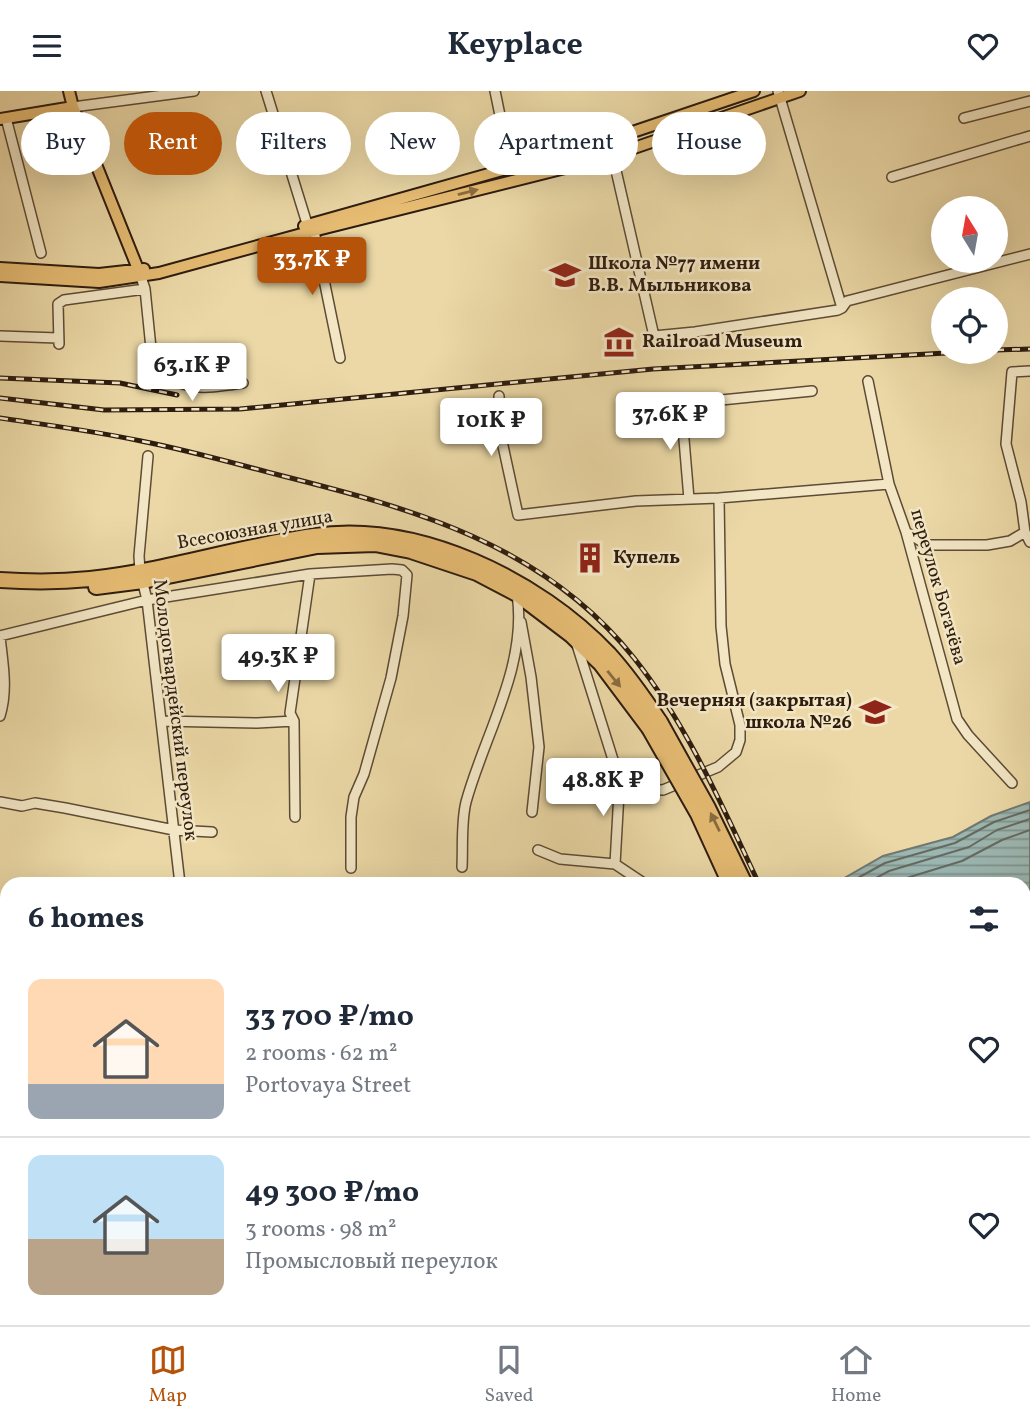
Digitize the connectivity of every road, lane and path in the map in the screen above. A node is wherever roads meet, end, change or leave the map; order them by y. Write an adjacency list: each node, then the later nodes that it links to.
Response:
1 (69, 91): 9 (main road)
2 (194, 91): 9 (street)
3 (266, 91): 20 (street)
4 (495, 91): 10 (street)
5 (754, 91): 13 (main road)
6 (800, 91): 7 (main road)
7 (779, 95): 15 (main road); 27 (street)
8 (1030, 101): 12 (street)
9 (73, 107): 11 (main road); 24 (main road)
10 (499, 112)
11 (3, 118): 21 (street)
12 (964, 118)
13 (638, 131)
14 (1030, 136): 19 (street)
15 (638, 147)
16 (491, 175): 20 (main road)
17 (534, 175): 20 (main road, one-way to 17)
18 (617, 175): 27 (street)
19 (892, 177)
20 (310, 229): 24 (main road); 29 (street)
21 (41, 253)
22 (1030, 254): 27 (street)
23 (0, 268): 24 (main road)
24 (140, 273): 25 (main road); 26 (street)
25 (0, 276)
26 (145, 289): 28 (street); 32 (street)
27 (842, 308)
28 (0, 336)
29 (340, 358)
30 (1030, 371): 39 (street)
31 (868, 381): 36 (street, переулок Богачёва)
32 (243, 383)
33 (812, 391): 38 (street)
34 (499, 396): 38 (street)
35 (148, 456): 44 (street, Молодогвардейский переулок)
36 (889, 484): 37 (street); 40 (street, переулок Богачёва)
37 (719, 498): 38 (street); 56 (street)
38 (689, 499)
39 (1026, 501): 41 (street)
40 (906, 532): 41 (street); 57 (street, переулок Богачёва)
41 (1025, 532): 42 (street)
42 (1030, 542)
43 (310, 574): 48 (street); 53 (street); 66 (street)
44 (141, 576): 45 (highway, Всесоюзная улица); 46 (highway, Всесоюзная улица); 47 (highway, Всесоюзная улица); 48 (street, Молодогвардейский переулок); 51 (highway, Всесоюзная улица)
45 (0, 580)
46 (0, 588)
47 (517, 594): 49 (street); 51 (highway, Всесоюзная улица)
48 (147, 600): 50 (street); 54 (street, Молодогвардейский переулок)
49 (520, 610): 59 (street); 65 (street)
50 (0, 637): 52 (street)
51 (585, 642): 55 (highway, Всесоюзная улица); 56 (street)
52 (0, 716)
53 (294, 720): 54 (street); 60 (street)
54 (162, 722): 61 (street, Молодогвардейский переулок)
55 (655, 725): 69 (highway, bridge); 70 (highway, one-way to 55, bridge)
56 (620, 775): 64 (street)
57 (1012, 783)
58 (0, 802): 61 (street)
59 (532, 812)
60 (295, 817)
61 (174, 830): 62 (street); 67 (street, Молодогвардейский переулок)
62 (212, 832)
63 (538, 850): 64 (street)
64 (615, 864): 68 (street)
65 (462, 867)
66 (351, 868)
67 (179, 877)
68 (634, 877)
69 (727, 877)
70 (742, 877)

